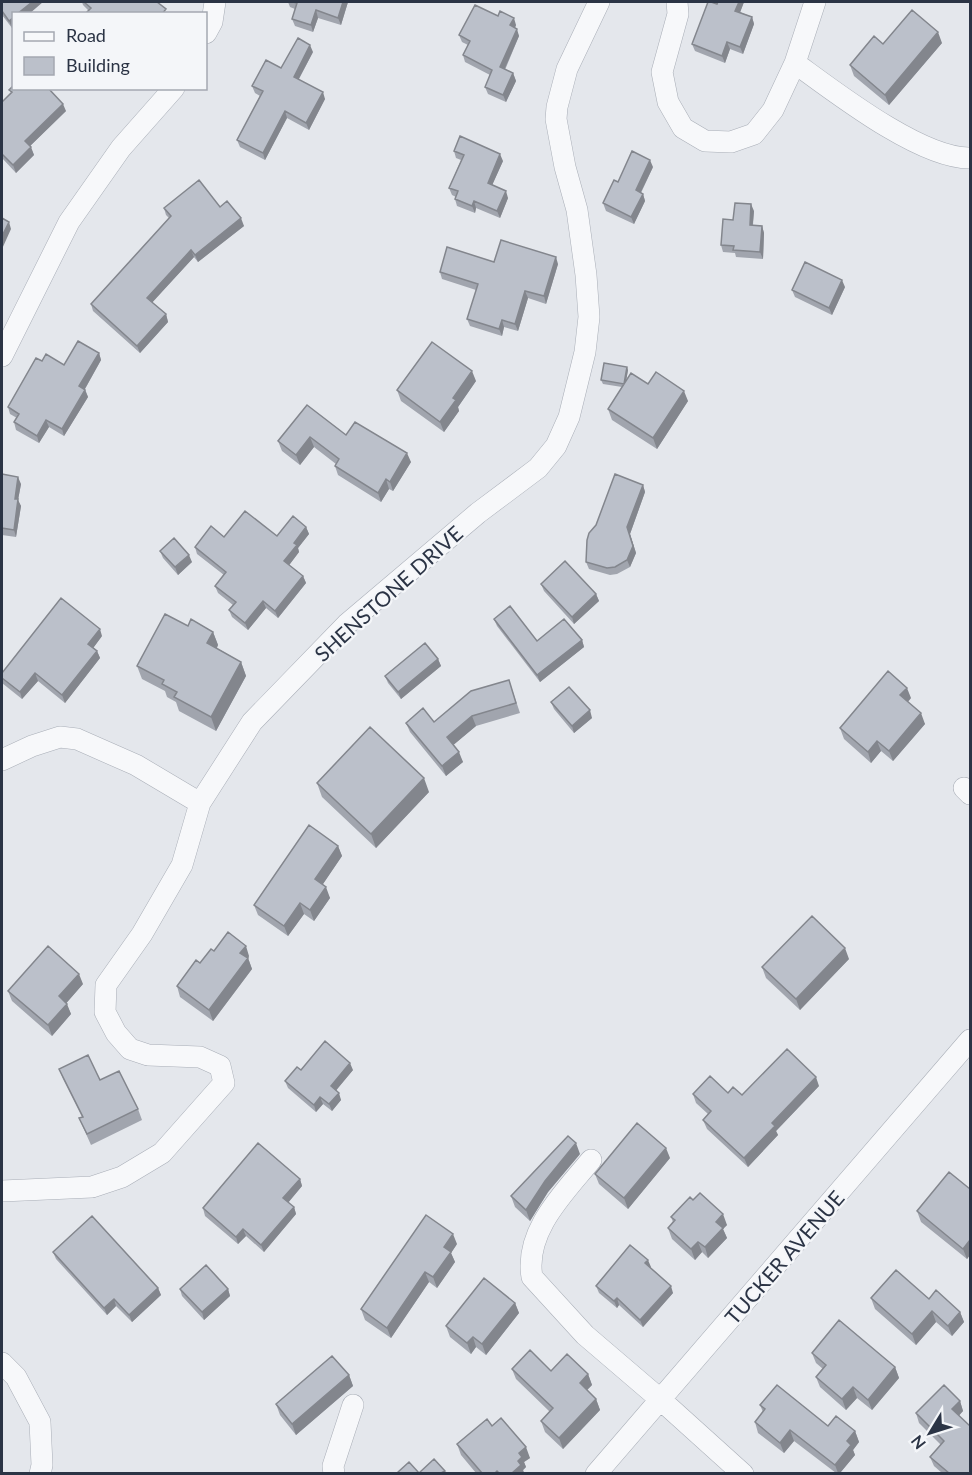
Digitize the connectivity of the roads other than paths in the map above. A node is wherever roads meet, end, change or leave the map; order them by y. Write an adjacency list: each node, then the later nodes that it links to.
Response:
1 (215, 2): 5 (street)
2 (599, 2): 11 (street, SHENSTONE DRIVE)
3 (677, 2): 6 (street)
4 (815, 2): 6 (street)
5 (207, 31)
6 (795, 63): 8 (street)
7 (172, 90): 9 (street)
8 (970, 158)
9 (2, 356)
10 (2, 760): 11 (street)
11 (200, 802): 14 (street, SHENSTONE DRIVE)
12 (970, 1040): 16 (street, TUCKER AVENUE)
13 (591, 1160): 16 (street)
14 (2, 1191)
15 (2, 1363): 18 (street)
16 (661, 1400): 20 (street, TUCKER AVENUE); 21 (street)
17 (353, 1405): 19 (street)
18 (40, 1473)
19 (334, 1473)
20 (596, 1473)
21 (742, 1473)

